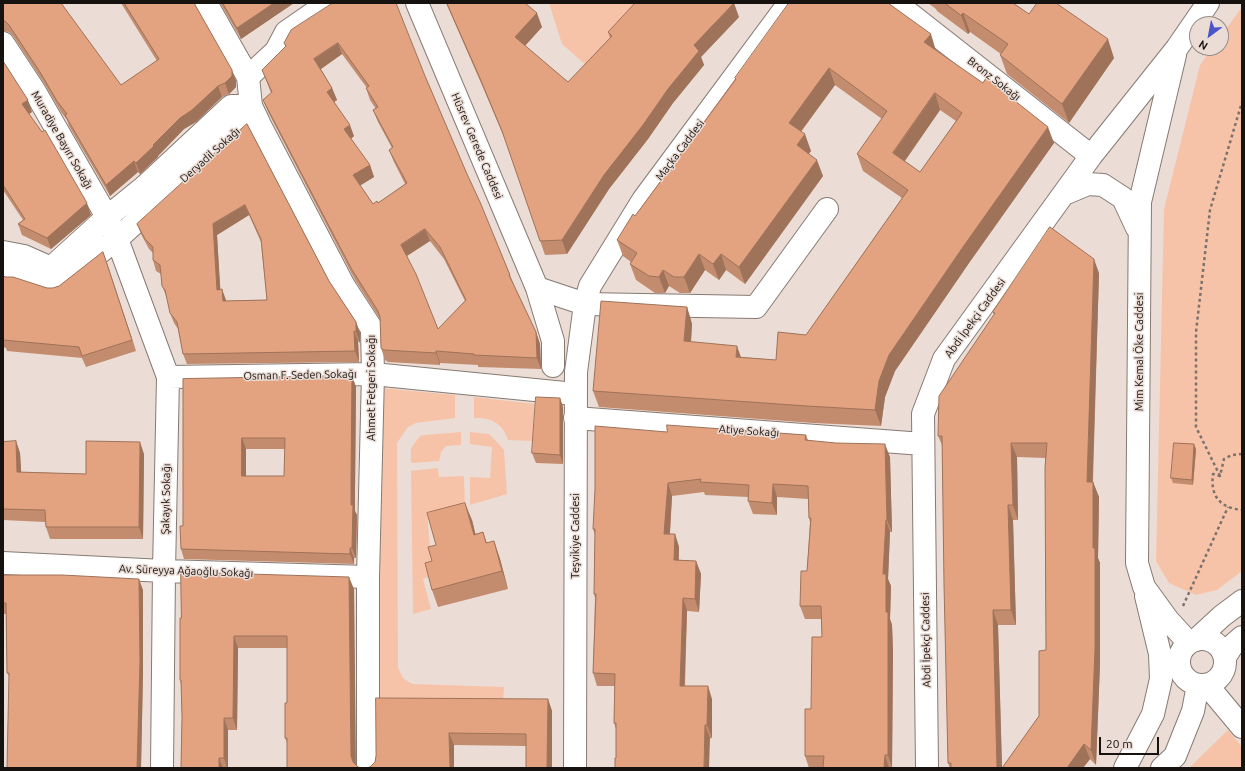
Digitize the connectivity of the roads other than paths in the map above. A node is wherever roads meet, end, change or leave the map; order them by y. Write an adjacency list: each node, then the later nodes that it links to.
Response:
1 (206, 3): 9 (street, Ahmet Fetgeri Sokağı)
2 (328, 3): 9 (street)
3 (417, 3): 19 (street, Hüsrev Gerede Caddesi)
4 (789, 3): 20 (street, Maçka Caddesi)
5 (896, 3): 11 (street, Bronz Sokağı)
6 (1208, 3): 8 (street, Abdi İpekçi Caddesi)
7 (3, 43): 14 (street, Muradiye Bayırı Sokağı)
8 (1177, 48): 11 (street, Abdi İpekçi Caddesi); 15 (street, Mim Kemal Öke Caddesi)
9 (248, 77): 10 (street, Ahmet Fetgeri Sokağı)
10 (251, 106): 14 (street, Deryadil Sokağı); 16 (street, Deryadil Sokağı); 22 (street, Ahmet Fetgeri Sokağı)
11 (1091, 156): 12 (street, Abdi İpekçi Caddesi)
12 (1064, 194): 15 (street); 26 (street, Abdi İpekçi Caddesi)
13 (827, 209): 20 (street)
14 (107, 218): 16 (street, Muradiye Bayırı Sokağı); 18 (street, Deryadil Sokağı)
15 (1140, 235): 30 (street, Mim Kemal Öke Caddesi)
16 (117, 238): 18 (street, Deryadil Sokağı); 23 (street, Şakayık Sokağı)
17 (3, 252): 18 (street, Deryadil Sokağı)
18 (15, 267)
19 (537, 288): 20 (street); 21 (street, Hüsrev Gerede Caddesi)
20 (584, 304): 24 (street, Teşvikiye Caddesi)
21 (553, 366)
22 (373, 374): 23 (street, Osman F. Seden Sokağı); 24 (street, Osman F. Seden Sokağı); 29 (street, Ahmet Fetgeri Sokağı)
23 (168, 377): 28 (street, Şakayık Sokağı)
24 (575, 394): 25 (street, Teşvikiye Caddesi)
25 (575, 418): 26 (street, Atiye Sokağı); 39 (street, Teşvikiye Caddesi)
26 (923, 444): 40 (street, Abdi İpekçi Caddesi)
27 (3, 563): 28 (street, Av. Süreyya Ağaoğlu Sokağı)
28 (164, 571): 29 (street, Av. Süreyya Ağaoğlu Sokağı); 37 (street, Şakayık Sokağı)
29 (368, 576): 38 (street, Ahmet Fetgeri Sokağı)
30 (1144, 587): 33 (street, Mim Kemal Öke Caddesi); 41 (street)
31 (1242, 601): 33 (street)
32 (1242, 637): 34 (street)
33 (1193, 641): 34 (street); 35 (street)
34 (1225, 658): 35 (street)
35 (1203, 685): 36 (street); 42 (street)
36 (1242, 727)
37 (162, 768)
38 (368, 768)
39 (575, 768)
40 (927, 768)
41 (1125, 768)
42 (1162, 768)

